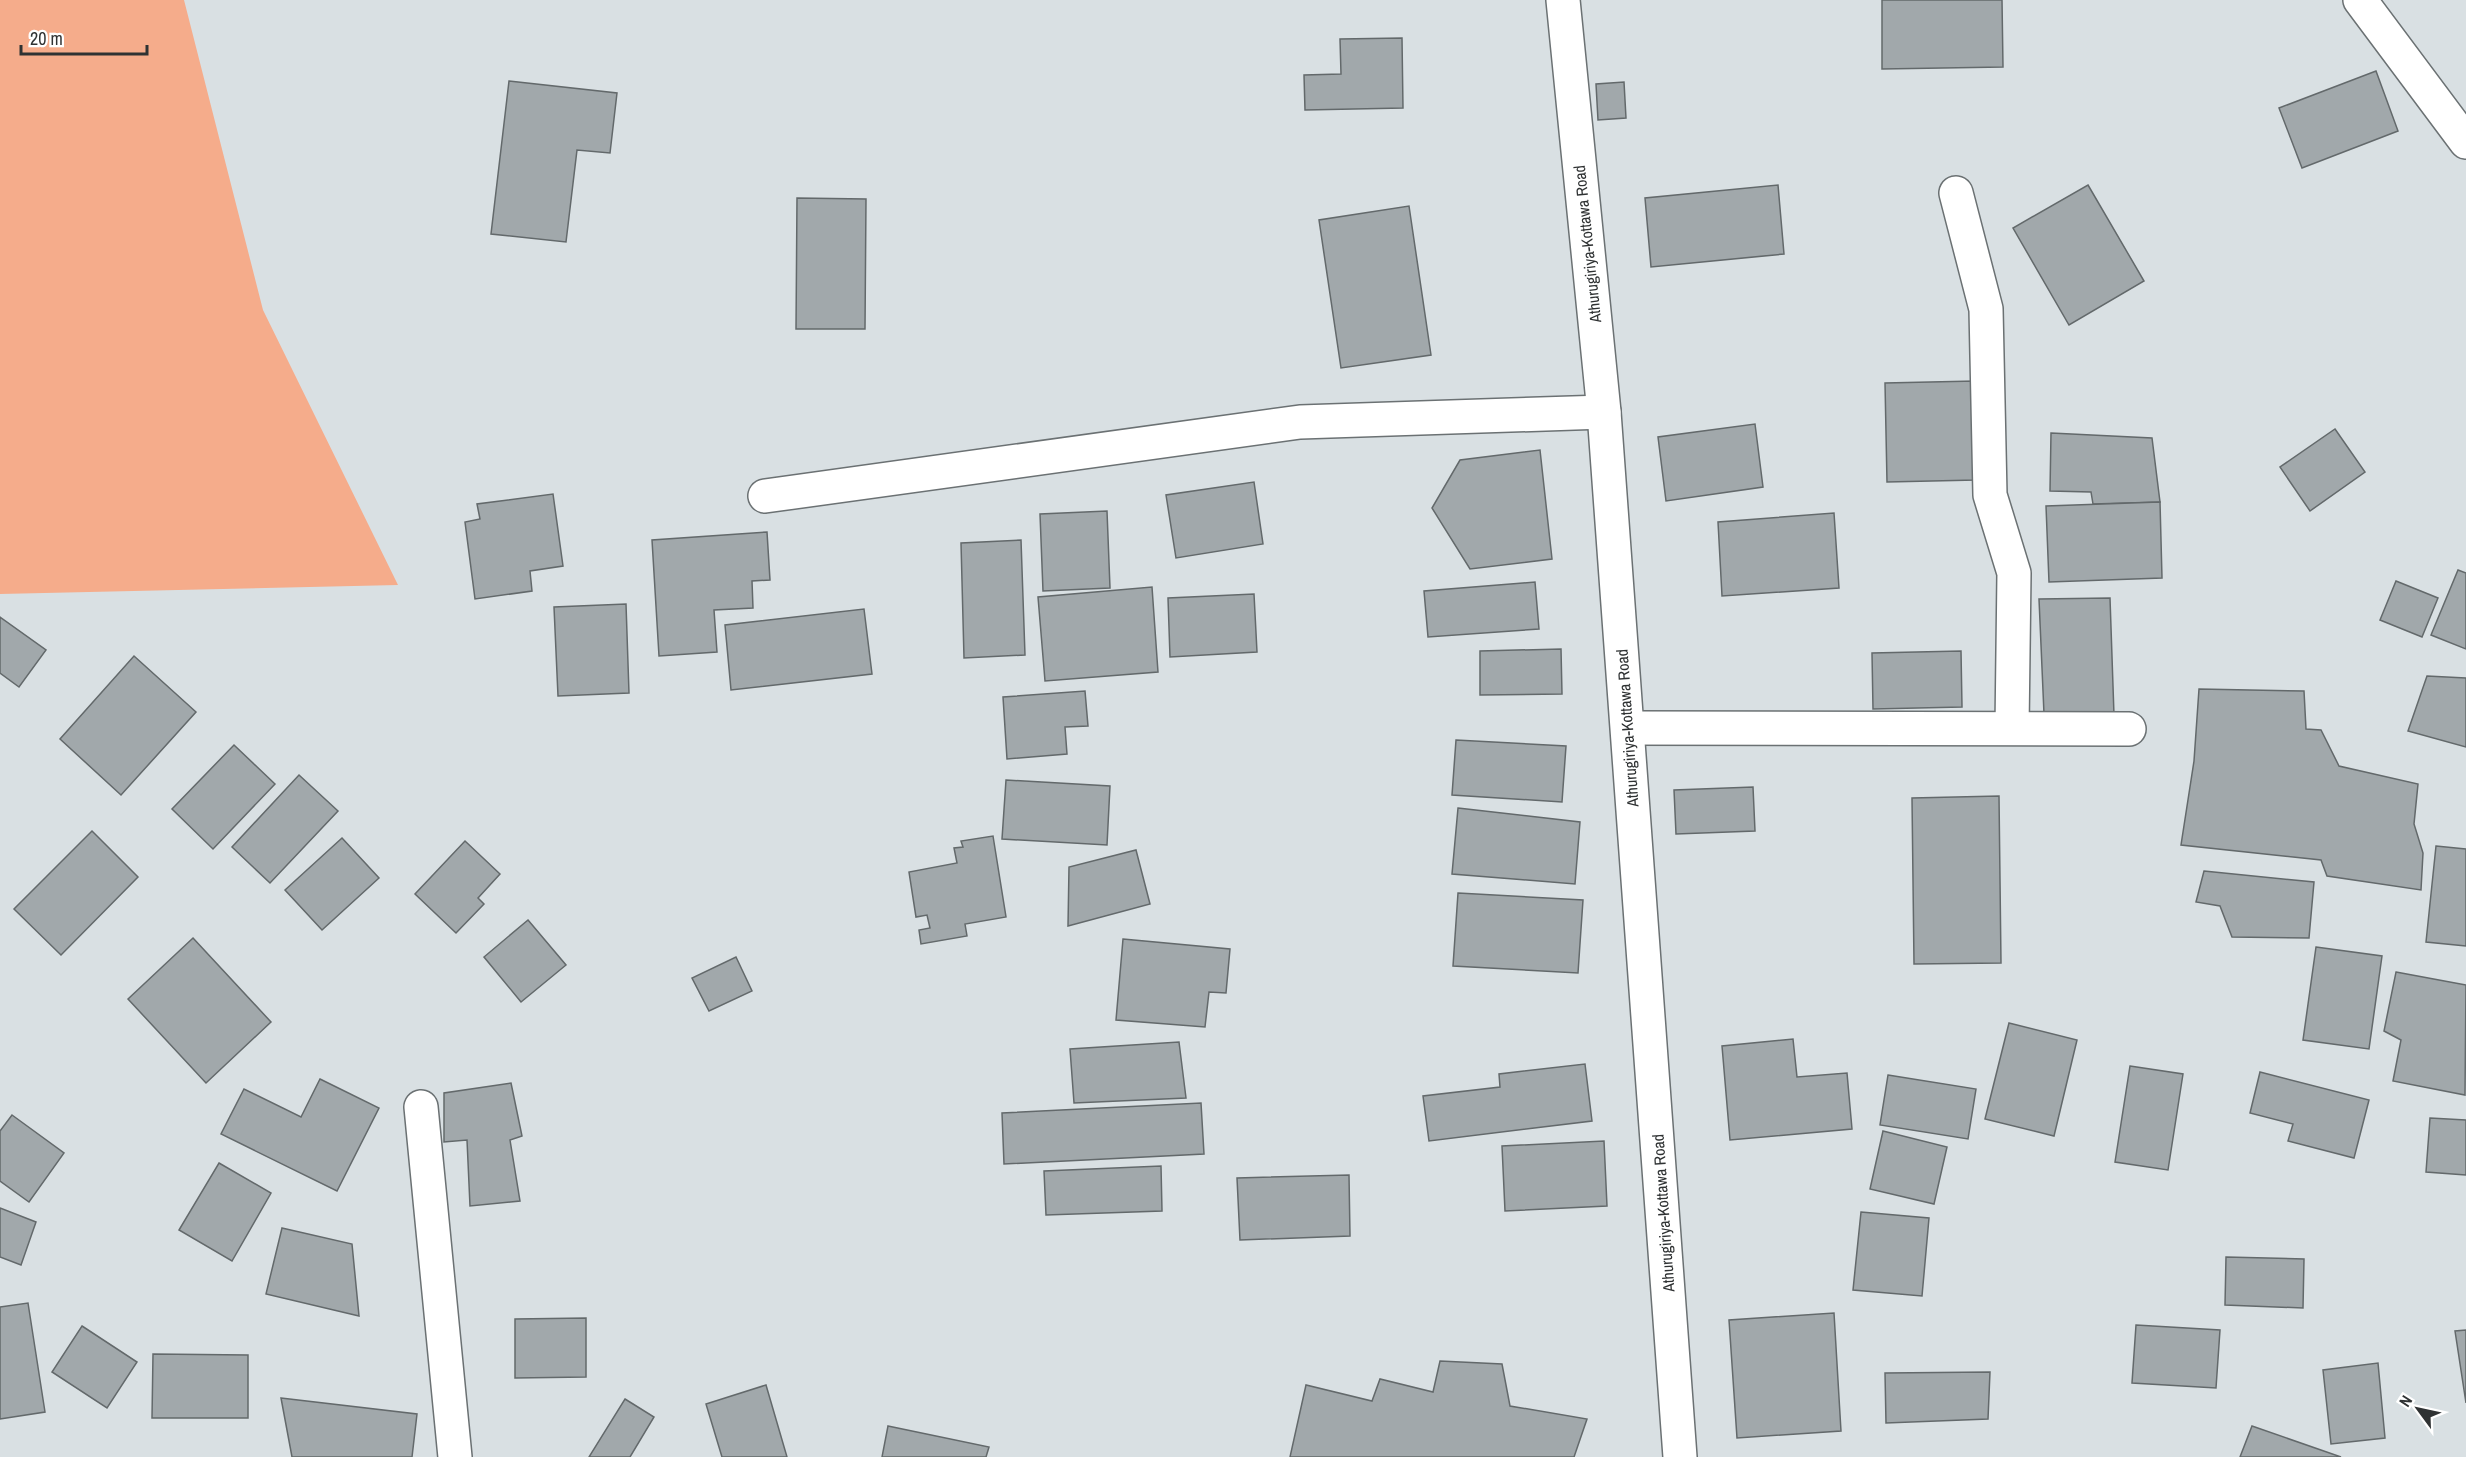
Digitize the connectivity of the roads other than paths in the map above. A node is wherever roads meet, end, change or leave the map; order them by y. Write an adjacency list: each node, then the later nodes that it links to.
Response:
1 (1563, 0): 5 (street, Athurugiriya-Kottawa Road)
2 (2360, 0): 3 (street)
3 (2466, 142)
4 (1956, 193): 8 (street)
5 (1604, 412): 6 (street); 7 (street, Athurugiriya-Kottawa Road)
6 (765, 495)
7 (1628, 728): 8 (street); 12 (street, Athurugiriya-Kottawa Road)
8 (2012, 728): 9 (street)
9 (2129, 729)
10 (421, 1107): 11 (street)
11 (455, 1457)
12 (1680, 1457)

